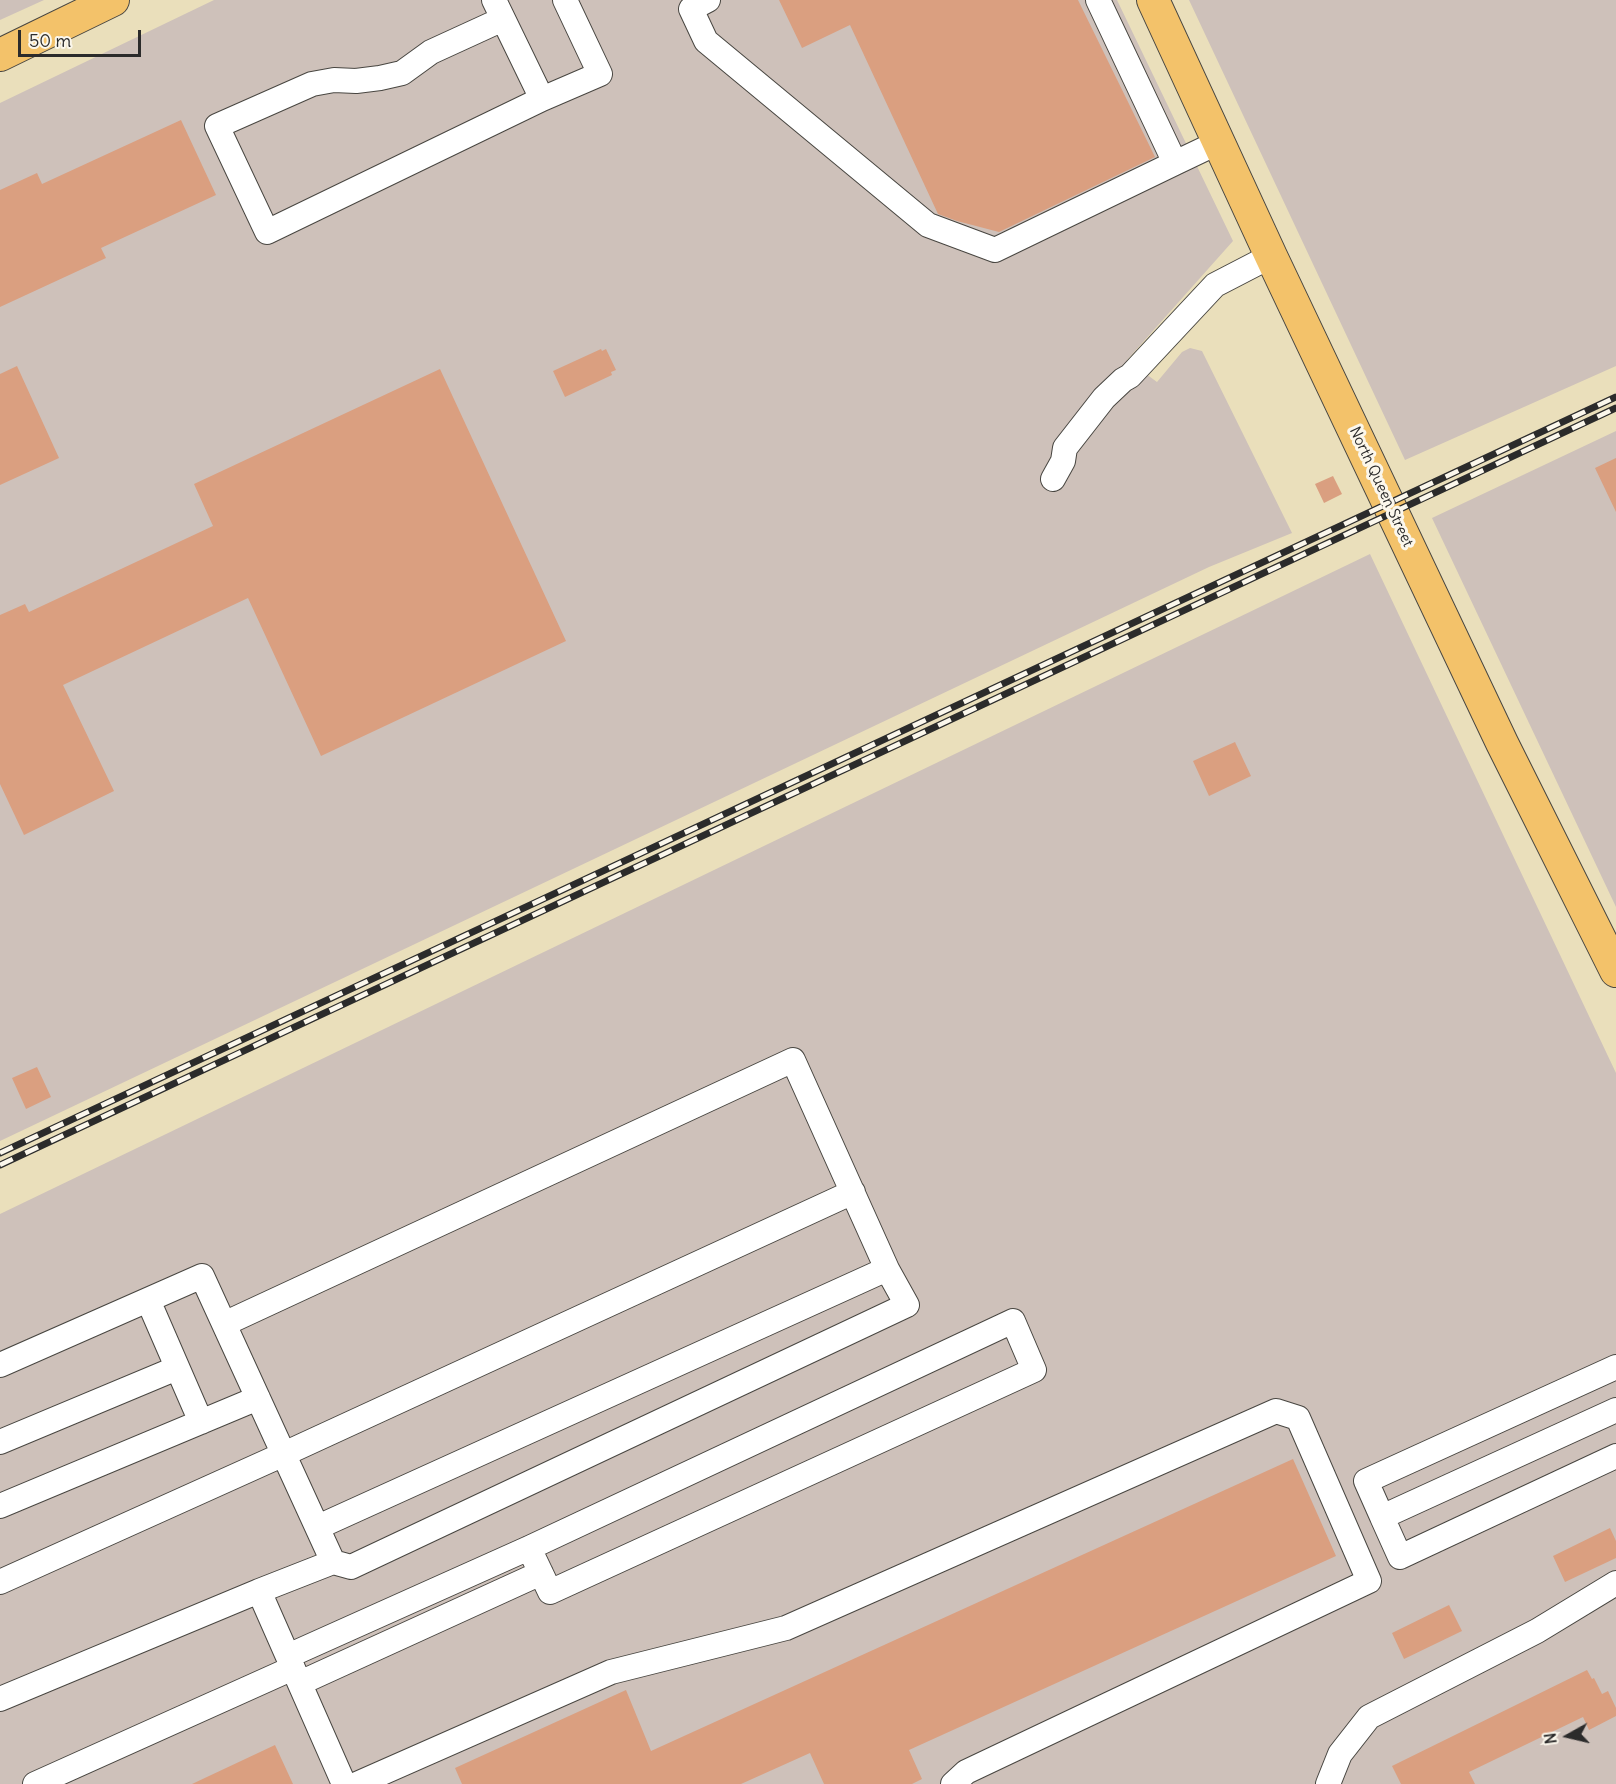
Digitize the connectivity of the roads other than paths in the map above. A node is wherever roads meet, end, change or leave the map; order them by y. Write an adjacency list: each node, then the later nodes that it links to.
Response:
1 (113, 0): 7 (main road)
2 (565, 0): 8 (lane)
3 (708, 0): 10 (lane)
4 (1098, 0): 10 (lane)
5 (1153, 0): 9 (main road, North Queen Street)
6 (499, 10): 8 (lane); 8 (lane)
7 (0, 55)
8 (542, 99)
9 (1219, 142): 10 (lane); 11 (main road, North Queen Street)
10 (1175, 163)
11 (1271, 256): 12 (lane); 13 (main road, North Queen Street)
12 (1058, 470)
13 (1616, 970)
14 (853, 1192): 15 (lane); 17 (lane); 25 (lane)
15 (887, 1269): 29 (lane); 31 (lane)
16 (148, 1300): 17 (lane); 18 (lane); 20 (lane)
17 (224, 1324): 21 (lane)
18 (0, 1365)
19 (1616, 1367): 28 (lane)
20 (177, 1368): 23 (lane); 24 (lane)
21 (258, 1398): 23 (lane); 25 (lane)
22 (1616, 1410): 28 (lane)
23 (201, 1422): 27 (lane)
24 (0, 1442)
25 (284, 1454): 29 (lane); 33 (lane)
26 (1616, 1456): 28 (lane)
27 (0, 1506)
28 (1382, 1517)
29 (318, 1527): 31 (lane)
30 (529, 1548): 32 (lane); 32 (lane); 36 (lane)
31 (333, 1562): 35 (lane)
32 (541, 1573): 36 (lane)
33 (0, 1582)
34 (1616, 1583): 42 (lane)
35 (259, 1591): 36 (lane); 37 (lane)
36 (294, 1669): 38 (lane); 39 (lane)
37 (0, 1699)
38 (35, 1784)
39 (344, 1784)
40 (357, 1784): 41 (lane)
41 (952, 1784)
42 (1328, 1784)

